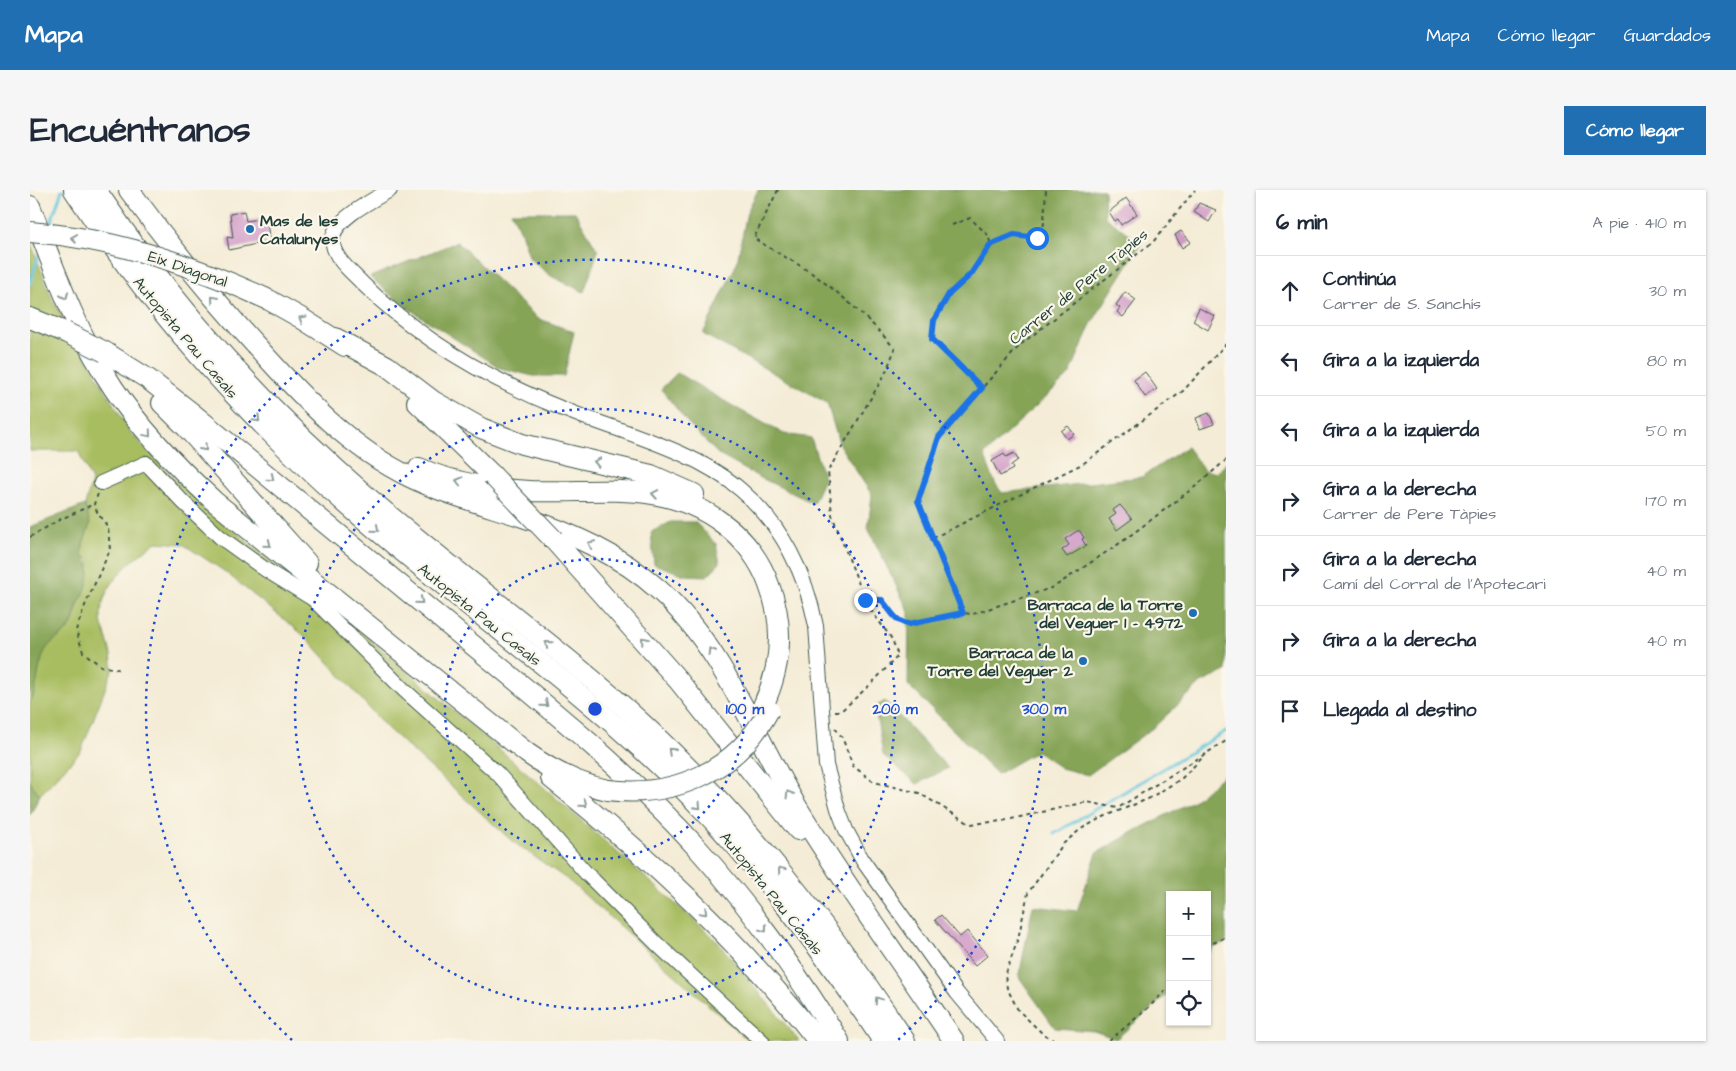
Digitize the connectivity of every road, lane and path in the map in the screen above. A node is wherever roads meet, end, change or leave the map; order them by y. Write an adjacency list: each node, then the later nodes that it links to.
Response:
1 (74, 190): 38 (highway, Autopista Pau Casals, one-way to 38)
2 (96, 190): 39 (highway, Autopista Pau Casals, one-way to 2)
3 (129, 190): 13 (highway, one-way to 3)
4 (390, 190): 28 (street)
5 (778, 190): 23 (path)
6 (1046, 190): 11 (path)
7 (1195, 190): 17 (path, Carrer de Pere Tàpies)
8 (30, 206): 10 (highway)
9 (952, 225): 11 (path)
10 (39, 239): 14 (highway, Eix Diagonal, one-way to 10, bridge); 26 (highway, one-way to 26)
11 (990, 245): 17 (path)
12 (30, 318): 16 (highway, bridge)
13 (231, 318): 27 (highway, one-way to 13); 32 (highway, one-way to 13)
14 (335, 338): 27 (highway, one-way to 14); 31 (highway, one-way to 14, bridge)
15 (1226, 344): 22 (path)
16 (122, 363): 30 (highway, one-way to 30); 36 (highway, one-way to 36)
17 (982, 388): 22 (path, Carrer de Pere Tàpies)
18 (1226, 460): 24 (path)
19 (101, 483): 20 (path); 37 (street)
20 (94, 504): 21 (path); 25 (path)
21 (30, 537)
22 (933, 538): 24 (path, Carrer de Pere Tàpies)
23 (865, 600): 24 (path); 28 (path)
24 (963, 613)
25 (122, 670)
26 (466, 705): 30 (highway); 36 (highway, one-way to 36)
27 (766, 708): 30 (highway)
28 (823, 712): 29 (path); 42 (street)
29 (1226, 741): 43 (path)
30 (608, 787)
31 (807, 841): 32 (highway); 40 (highway)
32 (853, 894): 41 (highway)
33 (1226, 937): 34 (path)
34 (1211, 944)
35 (1166, 990): 44 (path)
36 (832, 1038)
37 (762, 1041)
38 (883, 1041)
39 (905, 1041)
40 (943, 1041)
41 (954, 1041)
42 (997, 1041)
43 (1055, 1041)
44 (1109, 1041)

